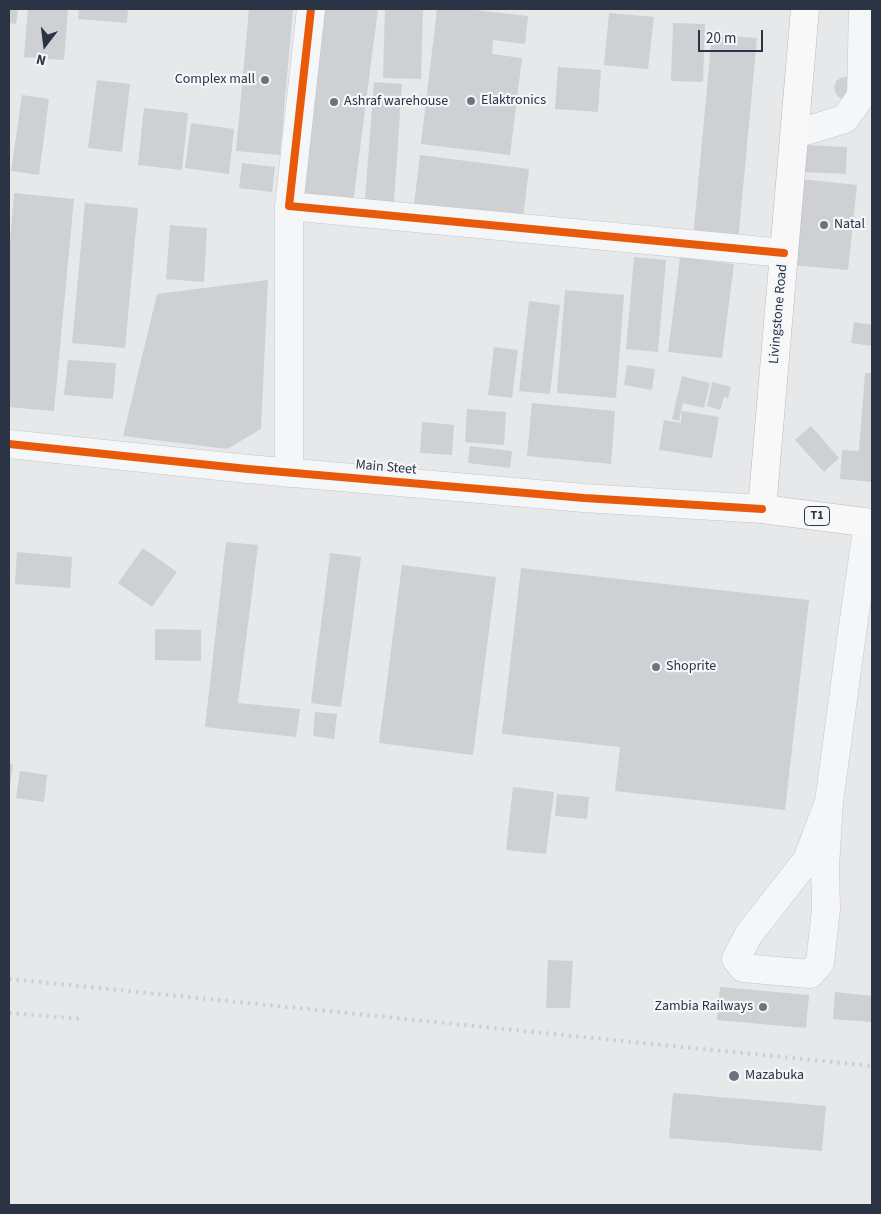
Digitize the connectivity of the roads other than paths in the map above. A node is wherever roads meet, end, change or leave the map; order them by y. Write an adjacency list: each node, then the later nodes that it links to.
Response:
1 (311, 9): 5 (street)
2 (805, 9): 4 (highway, Livingstone Road)
3 (863, 9): 4 (street)
4 (794, 134): 6 (highway, Livingstone Road)
5 (289, 206): 6 (street); 8 (street)
6 (784, 253): 9 (highway, Livingstone Road)
7 (9, 444): 8 (street, Main Steet)
8 (289, 473): 9 (street, Main Steet)
9 (762, 509): 10 (highway, T1)
10 (870, 523): 11 (street)
11 (829, 802): 11 (street)

